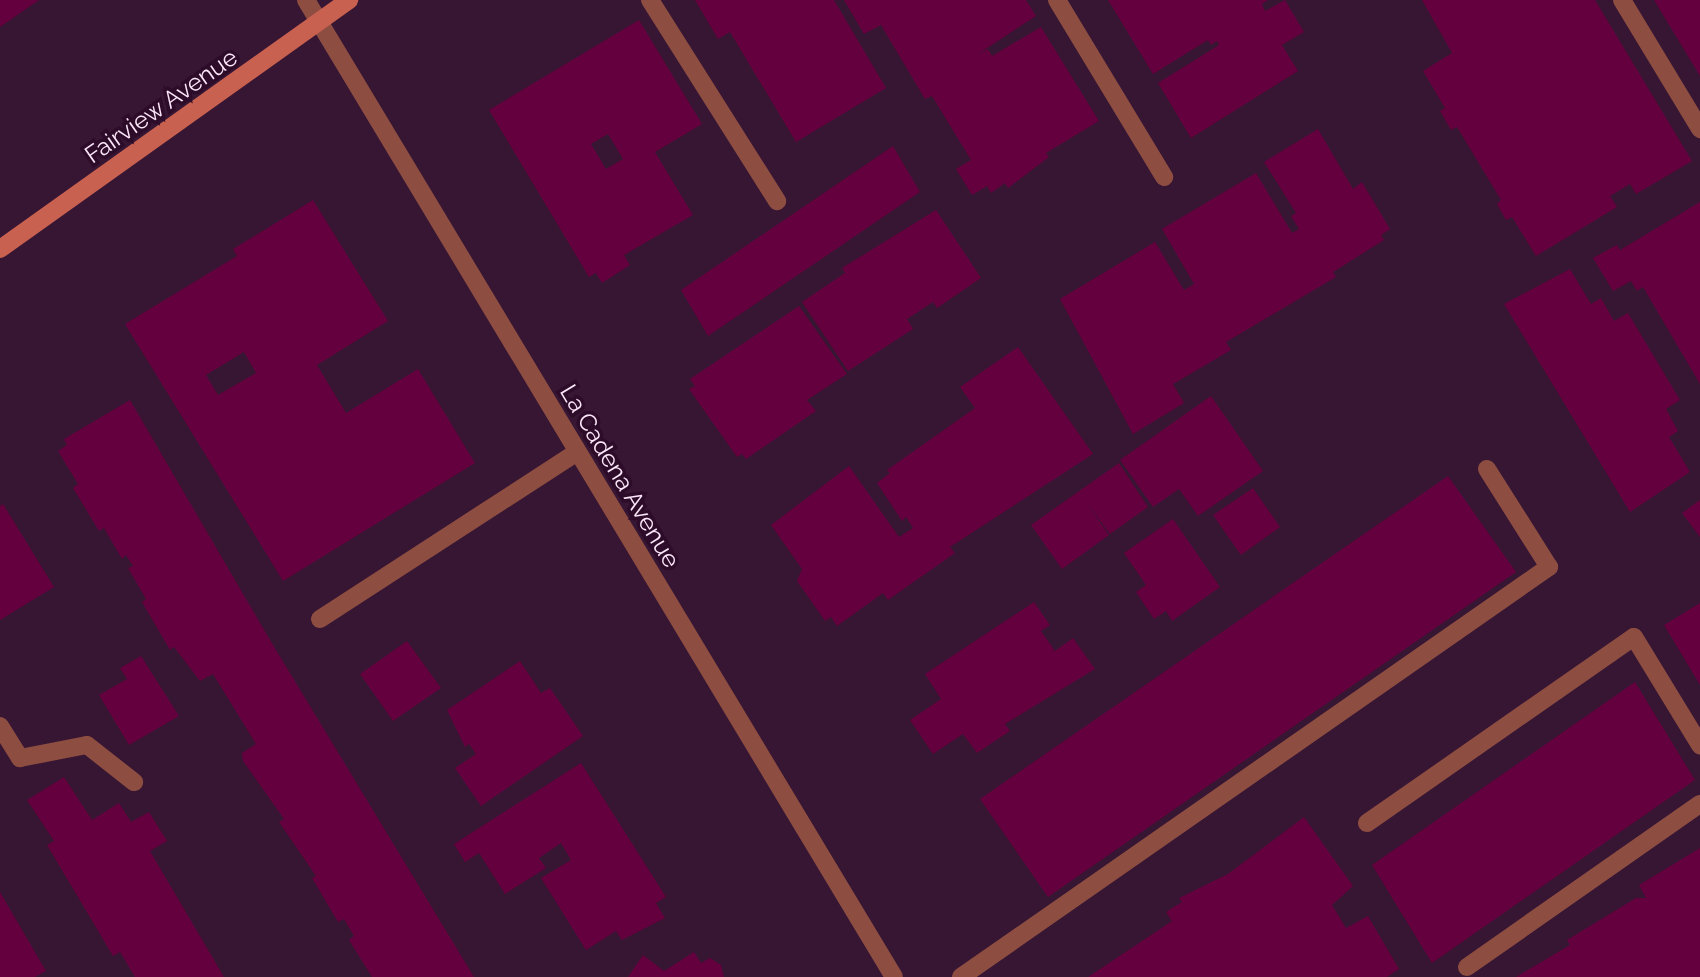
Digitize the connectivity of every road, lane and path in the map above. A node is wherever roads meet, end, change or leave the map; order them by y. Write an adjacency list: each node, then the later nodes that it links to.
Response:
1 (306, 0): 6 (street, La Cadena Avenue)
2 (349, 0): 6 (street, Fairview Avenue)
3 (650, 0): 9 (street)
4 (1057, 0): 8 (street)
5 (1622, 0): 7 (street)
6 (318, 22): 10 (street, Fairview Avenue); 11 (street, La Cadena Avenue)
7 (1700, 129)
8 (1164, 177)
9 (777, 201)
10 (0, 248)
11 (577, 452): 13 (street); 20 (street, La Cadena Avenue)
12 (1487, 469): 21 (street)
13 (320, 619)
14 (0, 726): 16 (street)
15 (1700, 745): 18 (street)
16 (134, 782)
17 (1700, 804): 19 (street)
18 (1367, 822)
19 (1467, 967)
20 (894, 977)
21 (961, 977)

